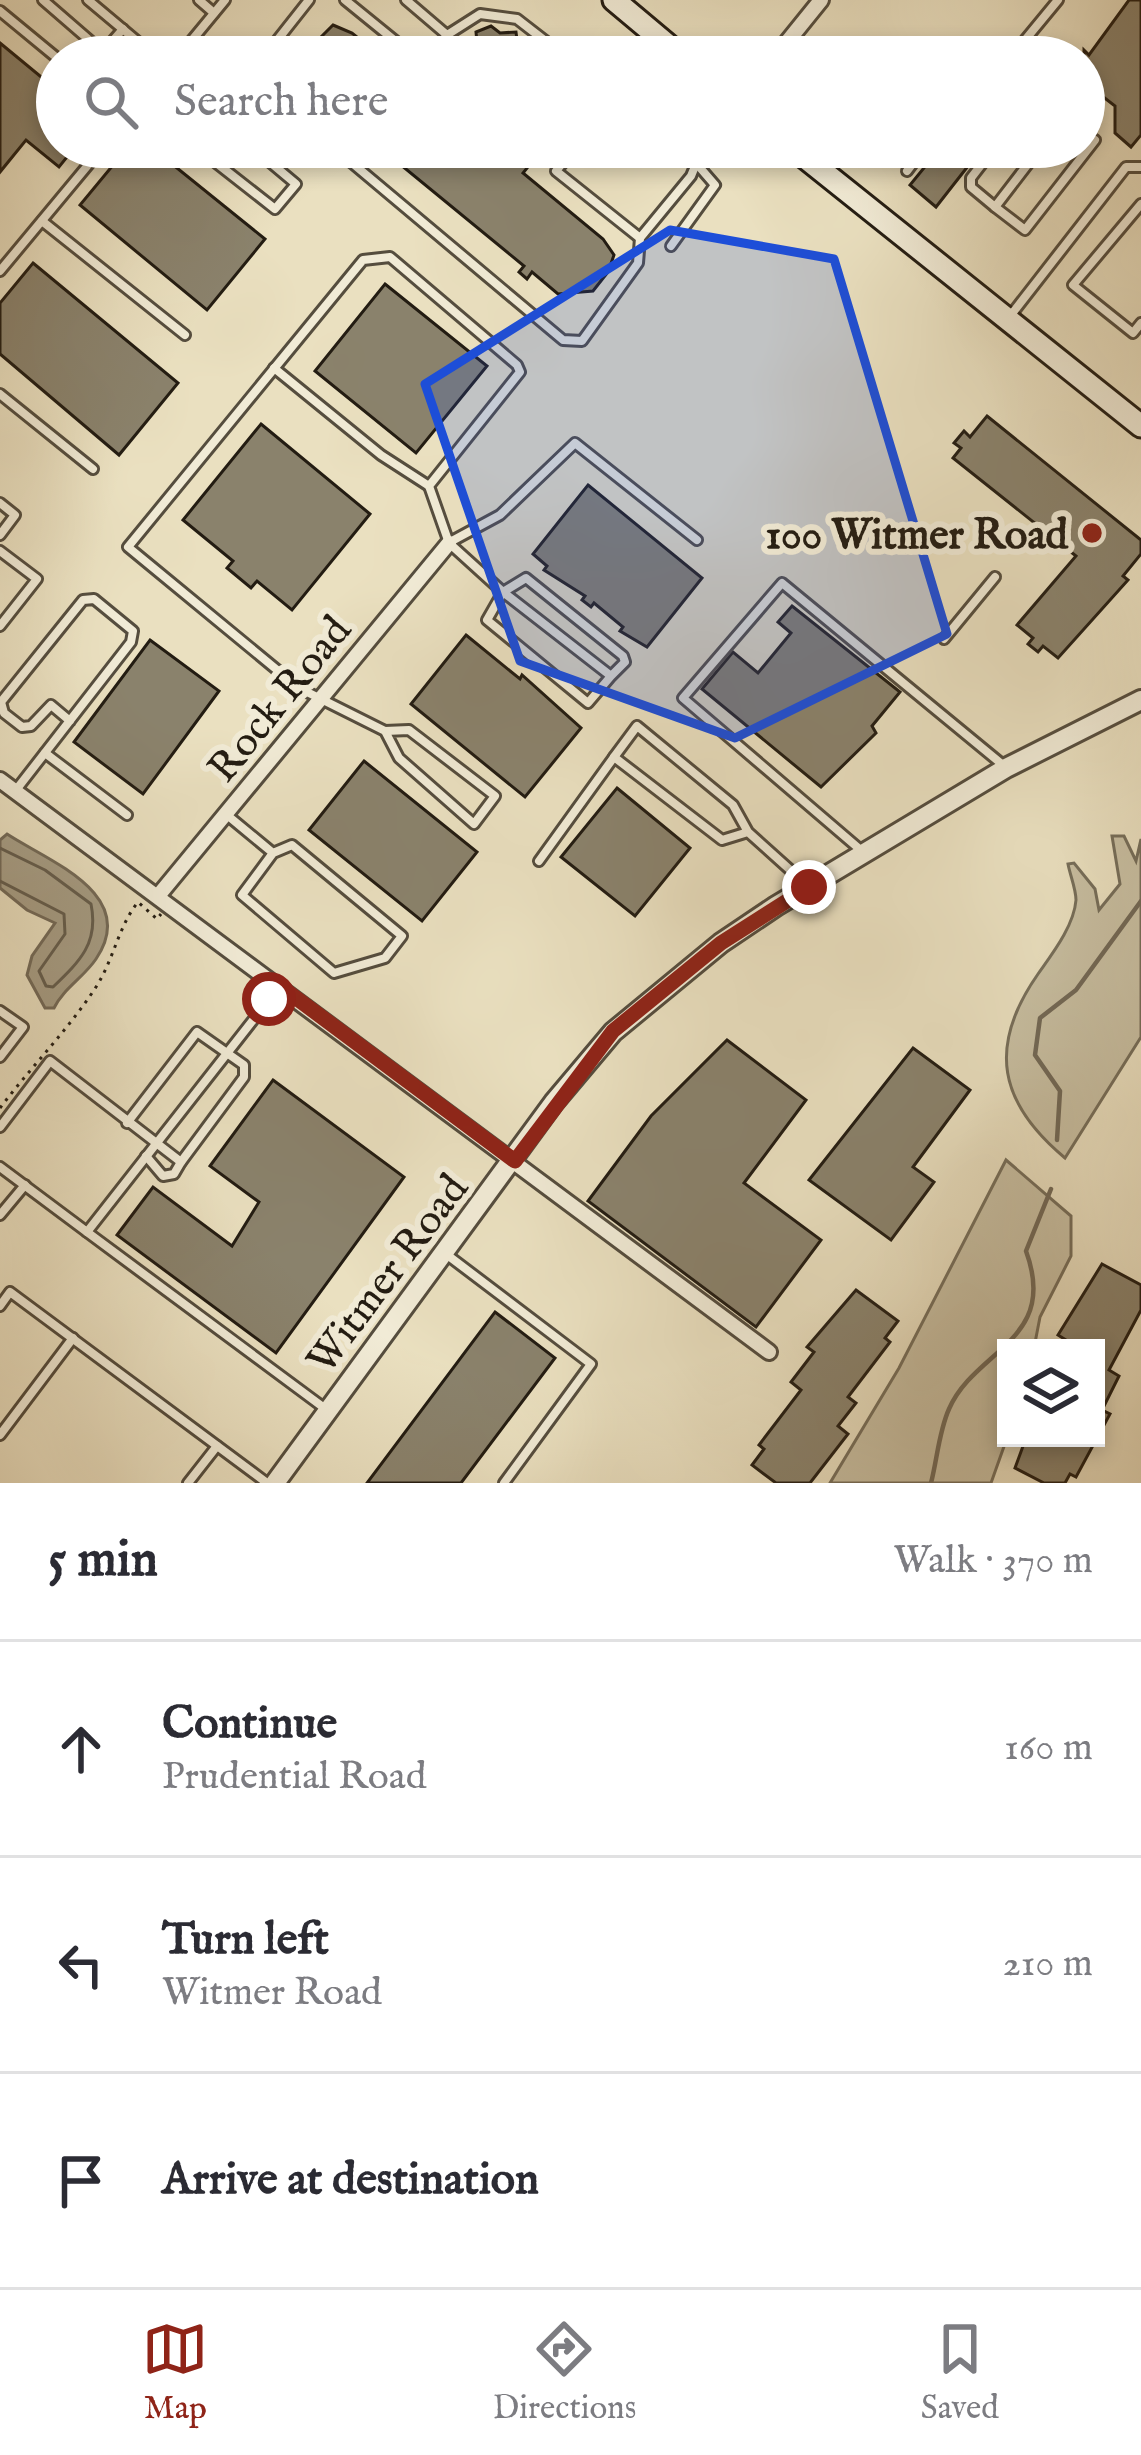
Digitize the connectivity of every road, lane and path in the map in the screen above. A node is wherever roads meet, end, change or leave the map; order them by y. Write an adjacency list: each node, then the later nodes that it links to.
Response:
1 (44, 0): 15 (lane)
2 (88, 0): 13 (lane)
3 (199, 0): 12 (lane)
4 (225, 0): 12 (lane)
5 (309, 0): 19 (lane)
6 (345, 0): 20 (lane)
7 (406, 0): 14 (lane)
8 (614, 0): 22 (main road)
9 (821, 0): 23 (street)
10 (1058, 0): 24 (lane)
11 (0, 10): 25 (lane)
12 (214, 13): 18 (lane)
13 (123, 29): 16 (lane); 17 (lane)
14 (447, 35): 21 (lane)
15 (84, 36)
16 (118, 36)
17 (131, 36)
18 (195, 36)
19 (281, 36)
20 (389, 36)
21 (539, 36)
22 (657, 36)
23 (792, 36)
24 (1028, 36)
25 (36, 40)
26 (1141, 167): 46 (lane)
27 (85, 168): 42 (lane)
28 (223, 168): 29 (lane)
29 (277, 168)
30 (358, 168): 43 (lane)
31 (558, 168): 43 (lane)
32 (692, 168): 43 (lane)
33 (702, 168): 44 (lane)
34 (818, 168): 46 (main road)
35 (909, 168): 39 (lane)
36 (979, 168): 41 (lane)
37 (1025, 168): 41 (lane)
38 (1073, 168): 41 (lane)
39 (907, 171)
40 (1141, 204): 47 (lane)
41 (995, 206)
42 (42, 220): 45 (lane); 48 (lane)
43 (640, 238)
44 (671, 246)
45 (0, 271)
46 (1007, 320): 51 (main road)
47 (1141, 323)
48 (185, 335)
49 (274, 368): 53 (lane); 53 (lane); 64 (lane)
50 (0, 394): 52 (lane)
51 (1141, 426)
52 (93, 469)
53 (429, 486): 57 (lane)
54 (0, 503): 55 (lane)
55 (0, 535)
56 (697, 540): 57 (lane)
57 (448, 543): 60 (lane); 64 (street, Rock Road)
58 (0, 551): 61 (lane)
59 (995, 578): 62 (lane)
60 (503, 592): 63 (lane); 63 (lane); 63 (lane)
61 (0, 626)
62 (944, 639)
63 (611, 676)
64 (321, 698): 67 (lane); 73 (street, Rock Road)
65 (1141, 700): 70 (street, Witmer Road)
66 (70, 721): 66 (lane); 68 (lane)
67 (385, 730): 67 (lane)
68 (45, 753): 72 (lane); 74 (lane)
69 (614, 757): 75 (lane); 75 (lane); 78 (lane)
70 (1006, 768): 77 (street, Witmer Road); 77 (lane)
71 (0, 779): 72 (street)
72 (16, 791): 80 (street)
73 (226, 814): 76 (lane); 80 (street, Rock Road)
74 (127, 815)
75 (748, 832): 79 (lane)
76 (273, 853): 76 (lane)
77 (865, 854): 79 (street, Witmer Road)
78 (539, 861)
79 (809, 887): 91 (street, Witmer Road)
80 (158, 896): 82 (street)
81 (157, 919): 86 (path)
82 (280, 986): 84 (lane); 91 (street)
83 (0, 1011): 85 (lane)
84 (226, 1054): 87 (lane); 89 (lane); 92 (lane)
85 (0, 1057)
86 (0, 1108)
87 (127, 1123): 88 (lane); 89 (lane)
88 (0, 1127)
89 (154, 1145): 90 (lane); 92 (lane)
90 (146, 1156): 92 (lane); 96 (lane)
91 (515, 1161): 97 (street, Witmer Road); 100 (street)
92 (182, 1162)
93 (0, 1167): 94 (lane)
94 (25, 1185): 95 (lane); 96 (lane)
95 (0, 1215)
96 (87, 1232): 101 (lane)
97 (446, 1253): 101 (street, Witmer Road); 106 (lane)
98 (0, 1306): 99 (lane)
99 (73, 1338): 102 (lane); 103 (lane)
100 (769, 1352)
101 (328, 1411): 105 (street, Witmer Road)
102 (0, 1436)
103 (217, 1446): 104 (lane); 105 (lane)
104 (188, 1483)
105 (271, 1483)
106 (504, 1483)

